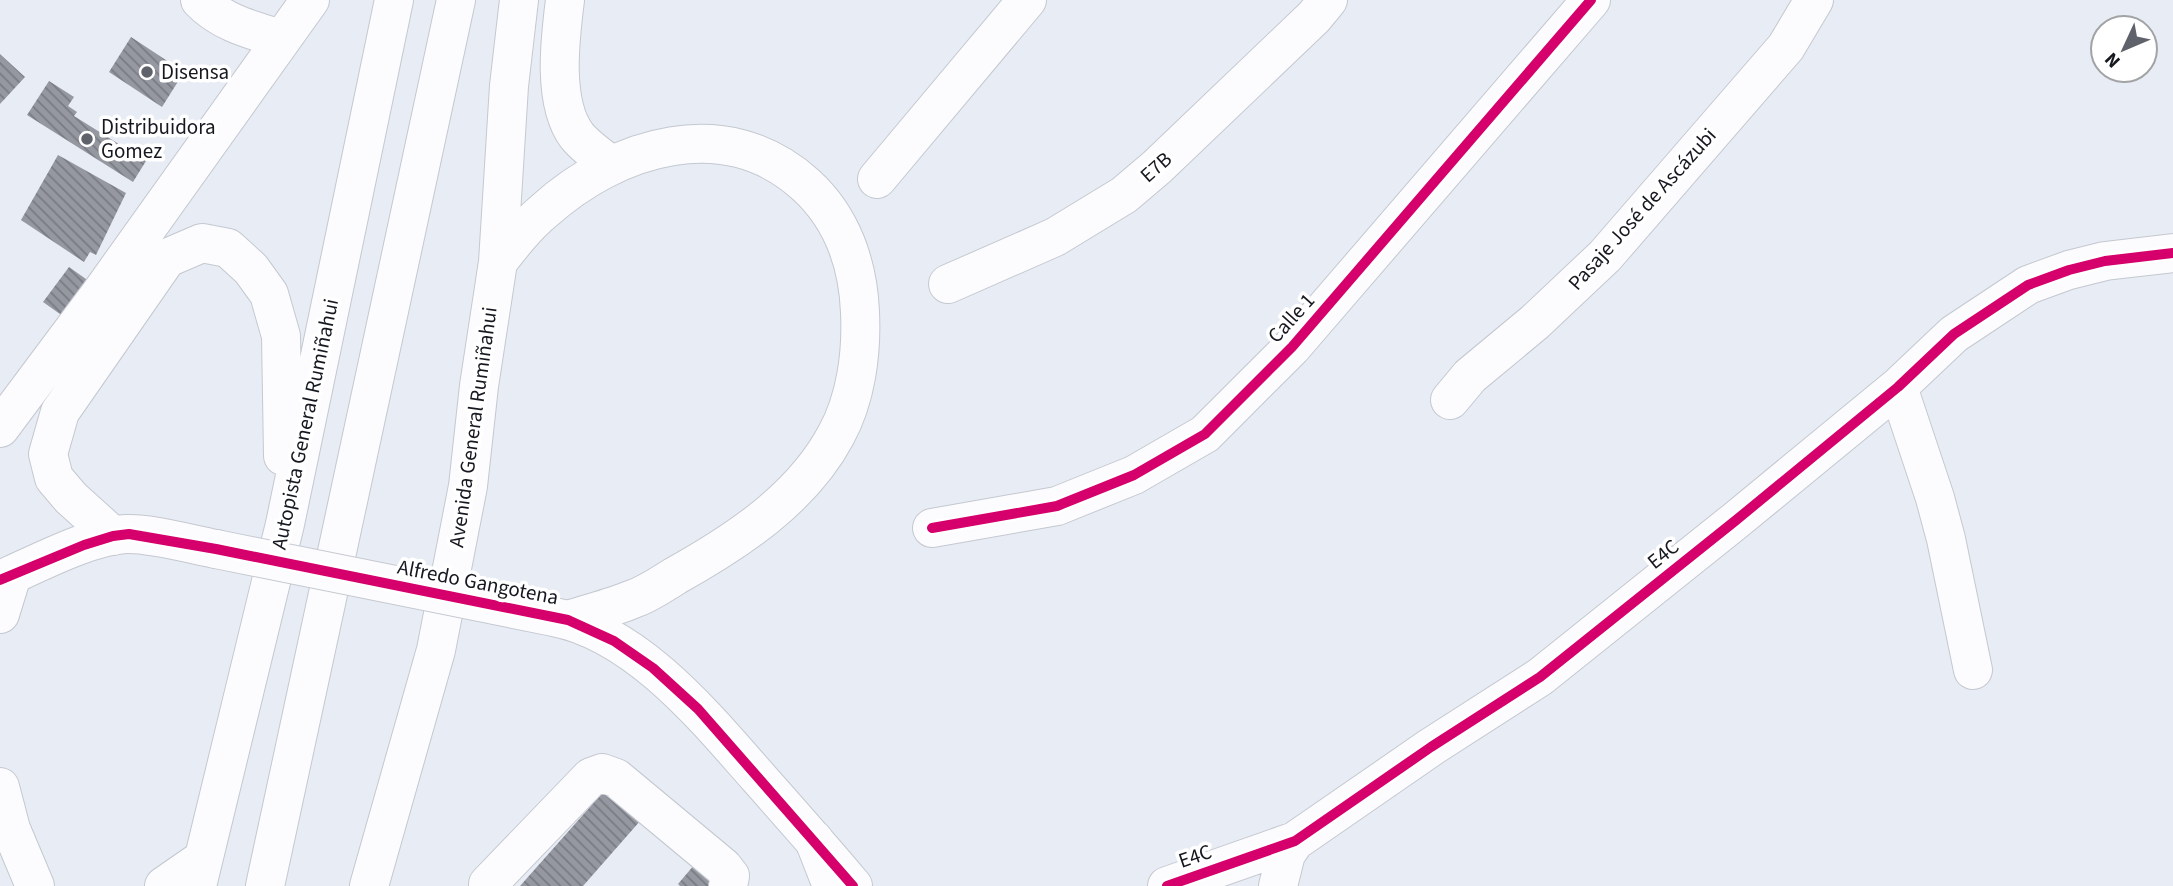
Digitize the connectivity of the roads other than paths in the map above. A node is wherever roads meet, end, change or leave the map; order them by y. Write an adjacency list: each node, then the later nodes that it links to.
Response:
1 (200, 0): 11 (main road)
2 (310, 0): 11 (main road)
3 (394, 0): 20 (main road, Autopista General Rumiñahui)
4 (456, 0): 34 (main road)
5 (519, 0): 15 (main road, Avenida General Rumiñahui)
6 (565, 0): 12 (main road)
7 (1027, 0): 13 (main road)
8 (1591, 0): 21 (main road, Calle 1)
9 (1814, 0): 18 (main road, Pasaje José de Ascázubi)
10 (1318, 6): 16 (main road, E7B)
11 (281, 39): 19 (main road)
12 (611, 165): 15 (main road); 25 (main road)
13 (877, 179)
14 (2173, 253): 17 (main road, E4C)
15 (498, 262): 35 (main road, Avenida General Rumiñahui)
16 (948, 284)
17 (1898, 387): 26 (main road); 29 (main road, E4C)
18 (1450, 400)
19 (0, 428)
20 (285, 524): 22 (main road); 30 (main road, Autopista General Rumiñahui)
21 (932, 528)
22 (113, 536): 23 (main road, Alfredo Gangotena); 25 (main road, Alfredo Gangotena, bridge)
23 (6, 578): 24 (main road)
24 (0, 614)
25 (561, 619): 28 (main road, Alfredo Gangotena)
26 (1973, 670)
27 (0, 787): 32 (main road)
28 (814, 841): 37 (main road); 38 (main road, Alfredo Gangotena)
29 (1295, 841): 39 (main road, E4C); 40 (main road)
30 (200, 872): 33 (main road)
31 (488, 884): 36 (main road)
32 (35, 886)
33 (164, 886)
34 (265, 886)
35 (369, 886)
36 (728, 886)
37 (832, 886)
38 (853, 886)
39 (1167, 886)
40 (1278, 886)

